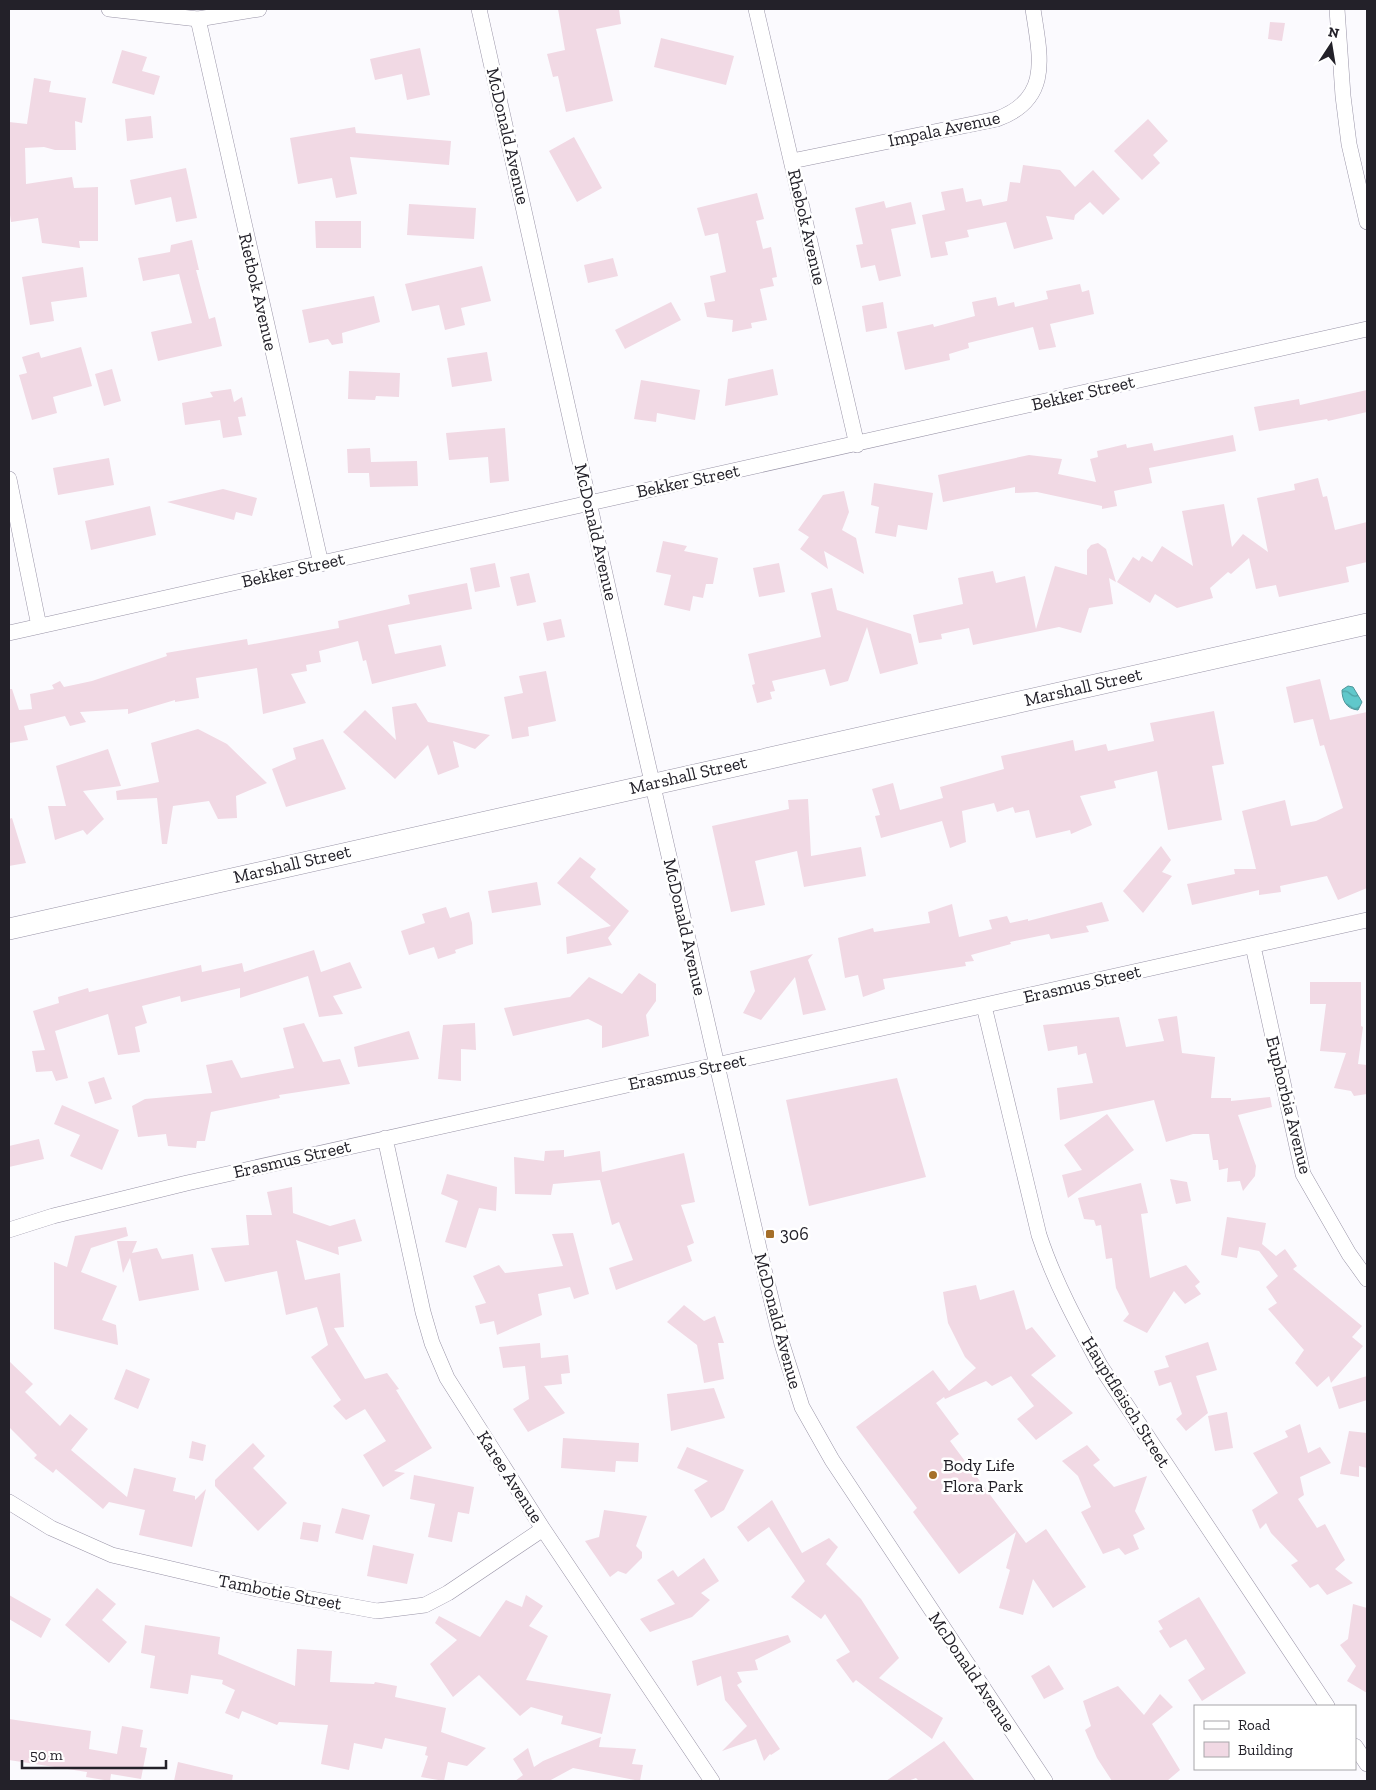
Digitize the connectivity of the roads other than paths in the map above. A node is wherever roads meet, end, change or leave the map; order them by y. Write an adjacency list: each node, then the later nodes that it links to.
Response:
1 (109, 9): 7 (street)
2 (259, 9): 7 (street)
3 (479, 9): 13 (street, McDonald Avenue)
4 (756, 9): 8 (street, Rhebok Avenue)
5 (1033, 9): 8 (street, Impala Avenue)
6 (1337, 9): 9 (street)
7 (198, 19): 14 (street, Rietbok Avenue)
8 (792, 161): 11 (street, Rhebok Avenue)
9 (1367, 222)
10 (1367, 329): 11 (street, Bekker Street)
11 (857, 444): 13 (street, Bekker Street)
12 (9, 479): 16 (street)
13 (589, 503): 14 (street, Bekker Street); 18 (street, McDonald Avenue)
14 (321, 564): 16 (street, Bekker Street)
15 (1367, 624): 18 (street, Marshall Street)
16 (39, 626): 17 (street, Bekker Street)
17 (9, 633)
18 (652, 784): 20 (street, Marshall Street); 23 (street, McDonald Avenue)
19 (1367, 920): 21 (street, Erasmus Street)
20 (9, 929)
21 (1252, 946): 22 (street, Erasmus Street); 26 (street, Euphorbia Avenue)
22 (984, 1006): 23 (street, Erasmus Street); 29 (street, Hauptfleisch Street)
23 (717, 1065): 24 (street, Erasmus Street); 33 (street, McDonald Avenue)
24 (386, 1138): 25 (street, Erasmus Street); 28 (street, Karee Avenue)
25 (9, 1230)
26 (1367, 1279)
27 (9, 1502): 28 (street, Tambotie Street)
28 (543, 1529): 32 (street, Karee Avenue)
29 (1326, 1705)
30 (1356, 1748): 31 (street)
31 (1367, 1764)
32 (712, 1781)
33 (1044, 1781)

